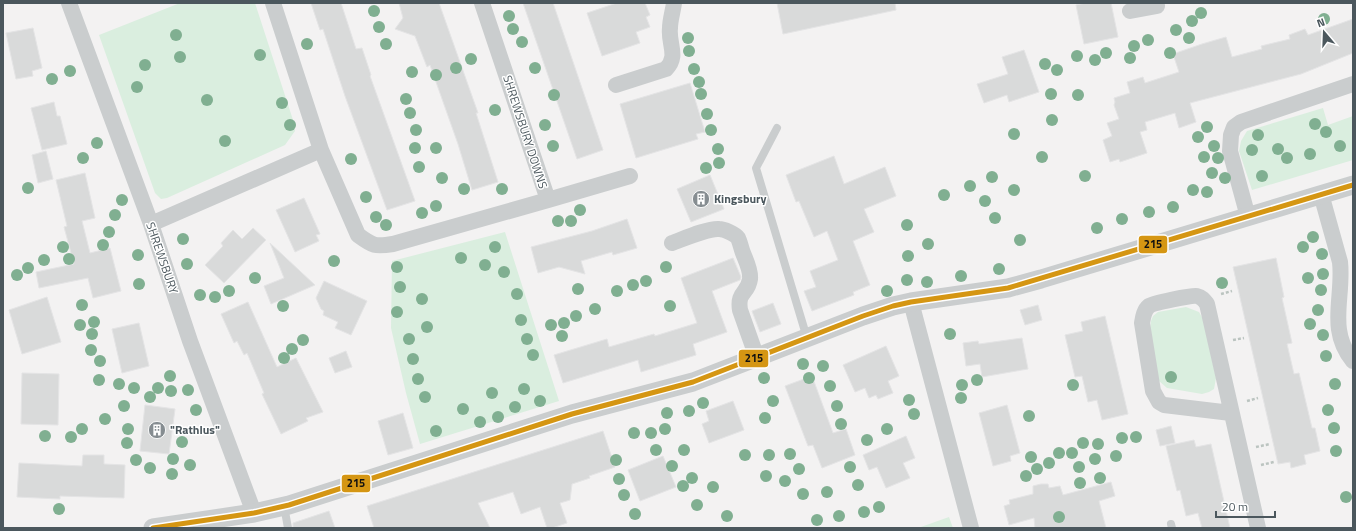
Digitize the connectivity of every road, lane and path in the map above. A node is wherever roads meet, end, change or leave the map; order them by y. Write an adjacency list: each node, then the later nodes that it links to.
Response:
1 (69, 3): 16 (street, SHREWSBURY)
2 (273, 3): 10 (street, SHREWSBURY DOWNS)
3 (482, 3): 14 (street, SHREWSBURY DOWNS)
4 (674, 3): 8 (street)
5 (1156, 3): 6 (street)
6 (1130, 11)
7 (1353, 84): 15 (street)
8 (616, 86)
9 (777, 128): 21 (lane)
10 (321, 150): 14 (street, SHREWSBURY DOWNS); 16 (street)
11 (630, 176): 14 (street)
12 (1353, 185): 13 (street)
13 (1321, 194): 15 (street); 25 (street)
14 (548, 200)
15 (1248, 217): 20 (street)
16 (151, 224): 33 (street, SHREWSBURY)
17 (672, 243): 24 (street)
18 (1232, 291): 19 (path)
19 (1217, 295)
20 (911, 302): 21 (street); 36 (street)
21 (807, 338): 24 (street)
22 (1244, 338): 23 (path)
23 (1228, 341)
24 (757, 358): 32 (street)
25 (1353, 361)
26 (1258, 398): 27 (path)
27 (1236, 408): 27 (street); 37 (street)
28 (1270, 444): 29 (path)
29 (1252, 448)
30 (1274, 462): 31 (path)
31 (1256, 466)
32 (284, 506): 33 (street); 35 (lane)
33 (254, 513): 34 (street)
34 (153, 528)
35 (288, 528)
36 (972, 528)
37 (1258, 528)

